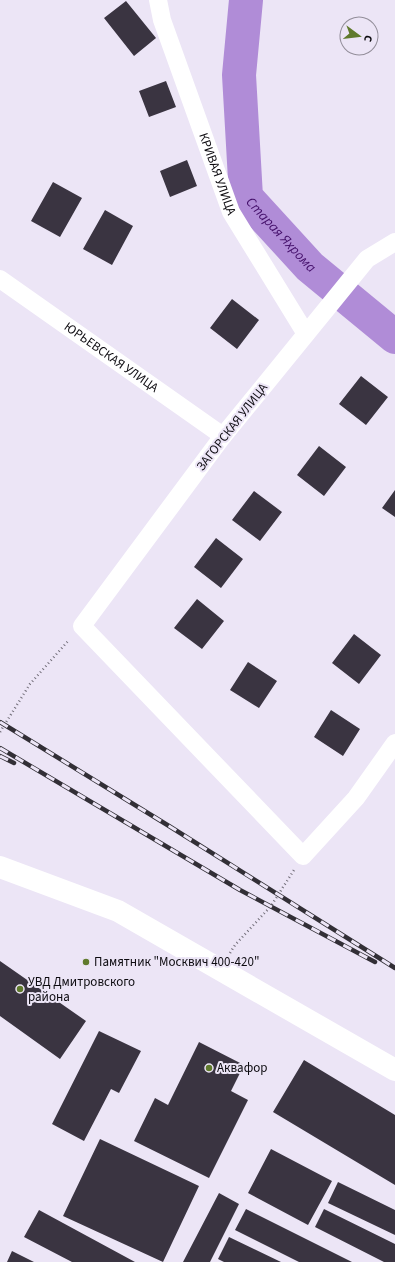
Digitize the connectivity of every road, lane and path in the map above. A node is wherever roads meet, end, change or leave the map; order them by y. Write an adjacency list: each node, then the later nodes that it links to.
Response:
1 (158, 0): 4 (street, КРИВАЯ УЛИЦА)
2 (395, 242): 4 (street, ЗАГОРСКАЯ УЛИЦА)
3 (0, 278): 5 (street, ЮРЬЕВСКАЯ УЛИЦА)
4 (306, 334): 5 (street, ЗАГОРСКАЯ УЛИЦА)
5 (223, 436): 6 (street, ЗАГОРСКАЯ УЛИЦА)
6 (82, 626): 7 (path); 9 (street)
7 (0, 732)
8 (395, 743): 9 (street)
9 (303, 856): 11 (path)
10 (0, 867): 11 (main road)
11 (221, 970): 12 (main road)
12 (395, 1070)

